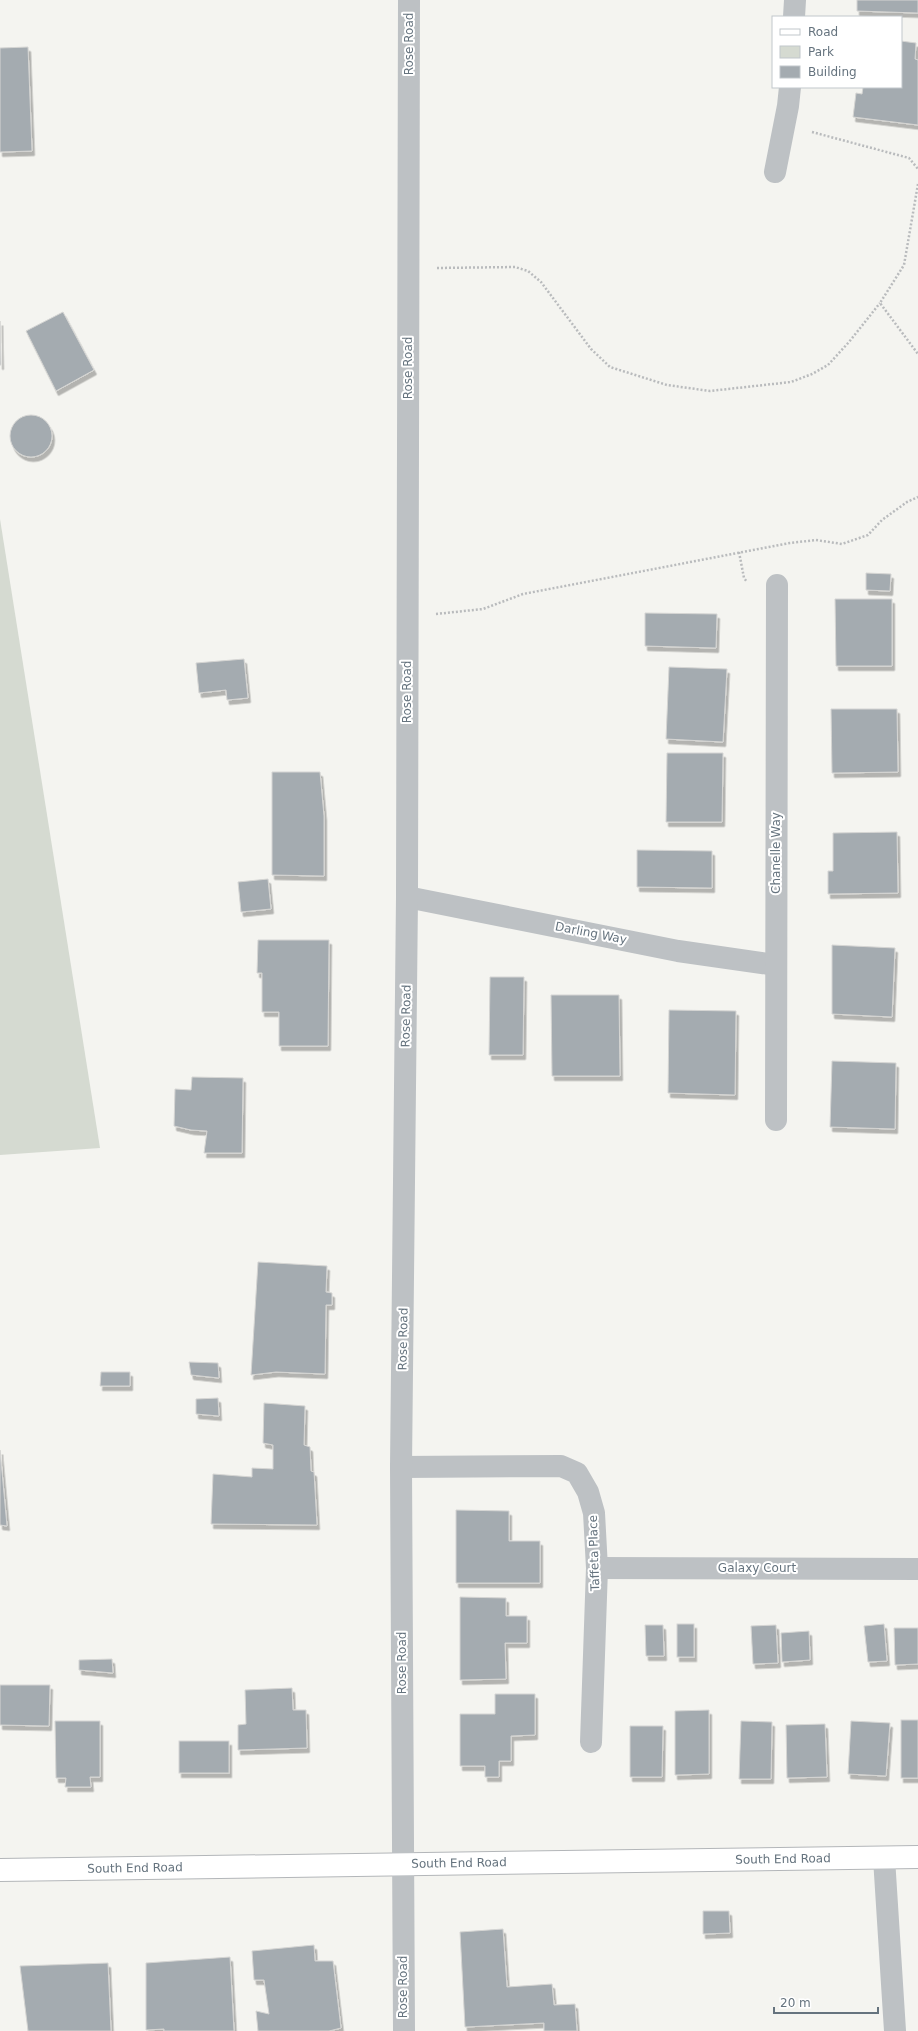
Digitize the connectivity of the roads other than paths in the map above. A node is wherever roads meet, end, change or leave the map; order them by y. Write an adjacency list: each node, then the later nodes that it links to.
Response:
1 (409, 0): 7 (street, Rose Road)
2 (795, 0): 3 (street)
3 (794, 16)
4 (790, 88): 5 (street)
5 (775, 172)
6 (777, 585): 8 (street, Chanelle Way)
7 (407, 897): 8 (street, Darling Way); 10 (street, Rose Road)
8 (776, 965): 9 (street, Chanelle Way)
9 (776, 1120)
10 (401, 1467): 11 (street, Taffeta Place); 16 (street, Rose Road)
11 (597, 1568): 12 (street, Galaxy Court); 13 (street, Taffeta Place)
12 (918, 1569)
13 (590, 1742)
14 (884, 1858): 15 (main road, South End Road); 16 (main road, South End Road); 19 (street)
15 (918, 1858)
16 (402, 1864): 17 (main road, South End Road); 18 (street, Rose Road)
17 (0, 1870)
18 (404, 2031)
19 (895, 2031)

